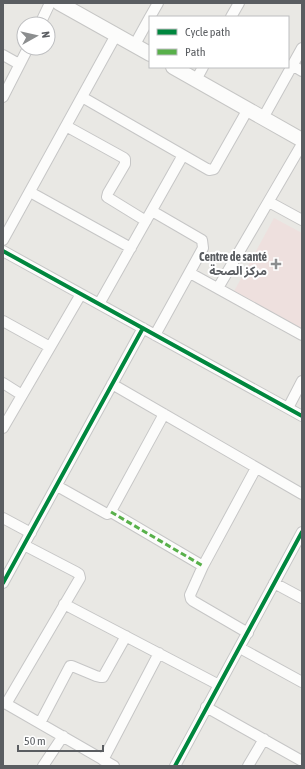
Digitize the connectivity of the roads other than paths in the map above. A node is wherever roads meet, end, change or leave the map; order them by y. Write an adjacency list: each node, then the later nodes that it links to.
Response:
1 (50, 3): 5 (street)
2 (59, 3): 9 (street)
3 (158, 3): 6 (street)
4 (239, 3): 7 (street)
5 (44, 16)
6 (151, 16)
7 (232, 16)
8 (149, 19): 10 (street)
9 (116, 35): 10 (street); 22 (street)
10 (134, 46): 12 (street)
11 (302, 48): 16 (street)
12 (149, 54)
13 (3, 55): 15 (street)
14 (24, 56): 15 (street)
15 (19, 64): 21 (street)
16 (292, 66): 19 (street); 24 (street)
17 (175, 68): 20 (street)
18 (202, 68): 20 (street)
19 (302, 71)
20 (196, 80): 23 (street)
21 (4, 91)
22 (82, 97): 25 (street); 28 (street)
23 (248, 109): 24 (street); 28 (street)
24 (264, 118): 26 (street)
25 (66, 126): 29 (street); 33 (street)
26 (302, 140)
27 (302, 144): 30 (street)
28 (183, 155): 31 (street)
29 (30, 192): 34 (street); 35 (street)
30 (269, 202): 32 (street); 38 (street)
31 (152, 211): 33 (street); 37 (street)
32 (302, 220)
33 (146, 221): 35 (street)
34 (3, 240)
35 (131, 248): 40 (street)
36 (3, 251): 39 (street)
37 (190, 273): 38 (street); 43 (street)
38 (218, 288): 44 (street)
39 (81, 294): 40 (street); 45 (street)
40 (99, 304): 42 (street)
41 (3, 321): 45 (street)
42 (143, 328): 43 (street); 48 (street)
43 (155, 335): 50 (street)
44 (302, 335)
45 (50, 347): 49 (street)
46 (302, 382): 50 (street)
47 (3, 383): 49 (street)
48 (112, 384): 51 (street); 55 (street)
49 (22, 395): 53 (street)
50 (288, 408): 52 (street)
51 (164, 414): 54 (street); 57 (street)
52 (302, 416)
53 (3, 428)
54 (256, 468): 56 (street); 62 (street)
55 (56, 486): 57 (street); 60 (street)
56 (302, 494)
57 (111, 512): 62 (street)
58 (3, 518): 60 (street)
59 (302, 532): 64 (street)
60 (31, 533): 61 (street)
61 (24, 545): 63 (street); 66 (street)
62 (203, 566): 67 (street)
63 (3, 583)
64 (274, 583): 65 (street); 67 (street)
65 (302, 598)
66 (64, 604): 68 (street); 73 (street)
67 (248, 633): 69 (street)
68 (126, 636): 70 (street); 75 (street)
69 (240, 648): 71 (street); 72 (street)
70 (159, 653): 72 (street); 78 (street)
71 (302, 682)
72 (219, 685): 74 (street)
73 (4, 703): 75 (street)
74 (206, 707): 77 (street); 82 (street)
75 (40, 723): 76 (street)
76 (63, 736): 78 (street); 80 (street)
77 (264, 739): 79 (street); 83 (street)
78 (103, 760): 81 (street)
79 (302, 761)
80 (43, 766)
81 (114, 766)
82 (174, 766)
83 (248, 766)

